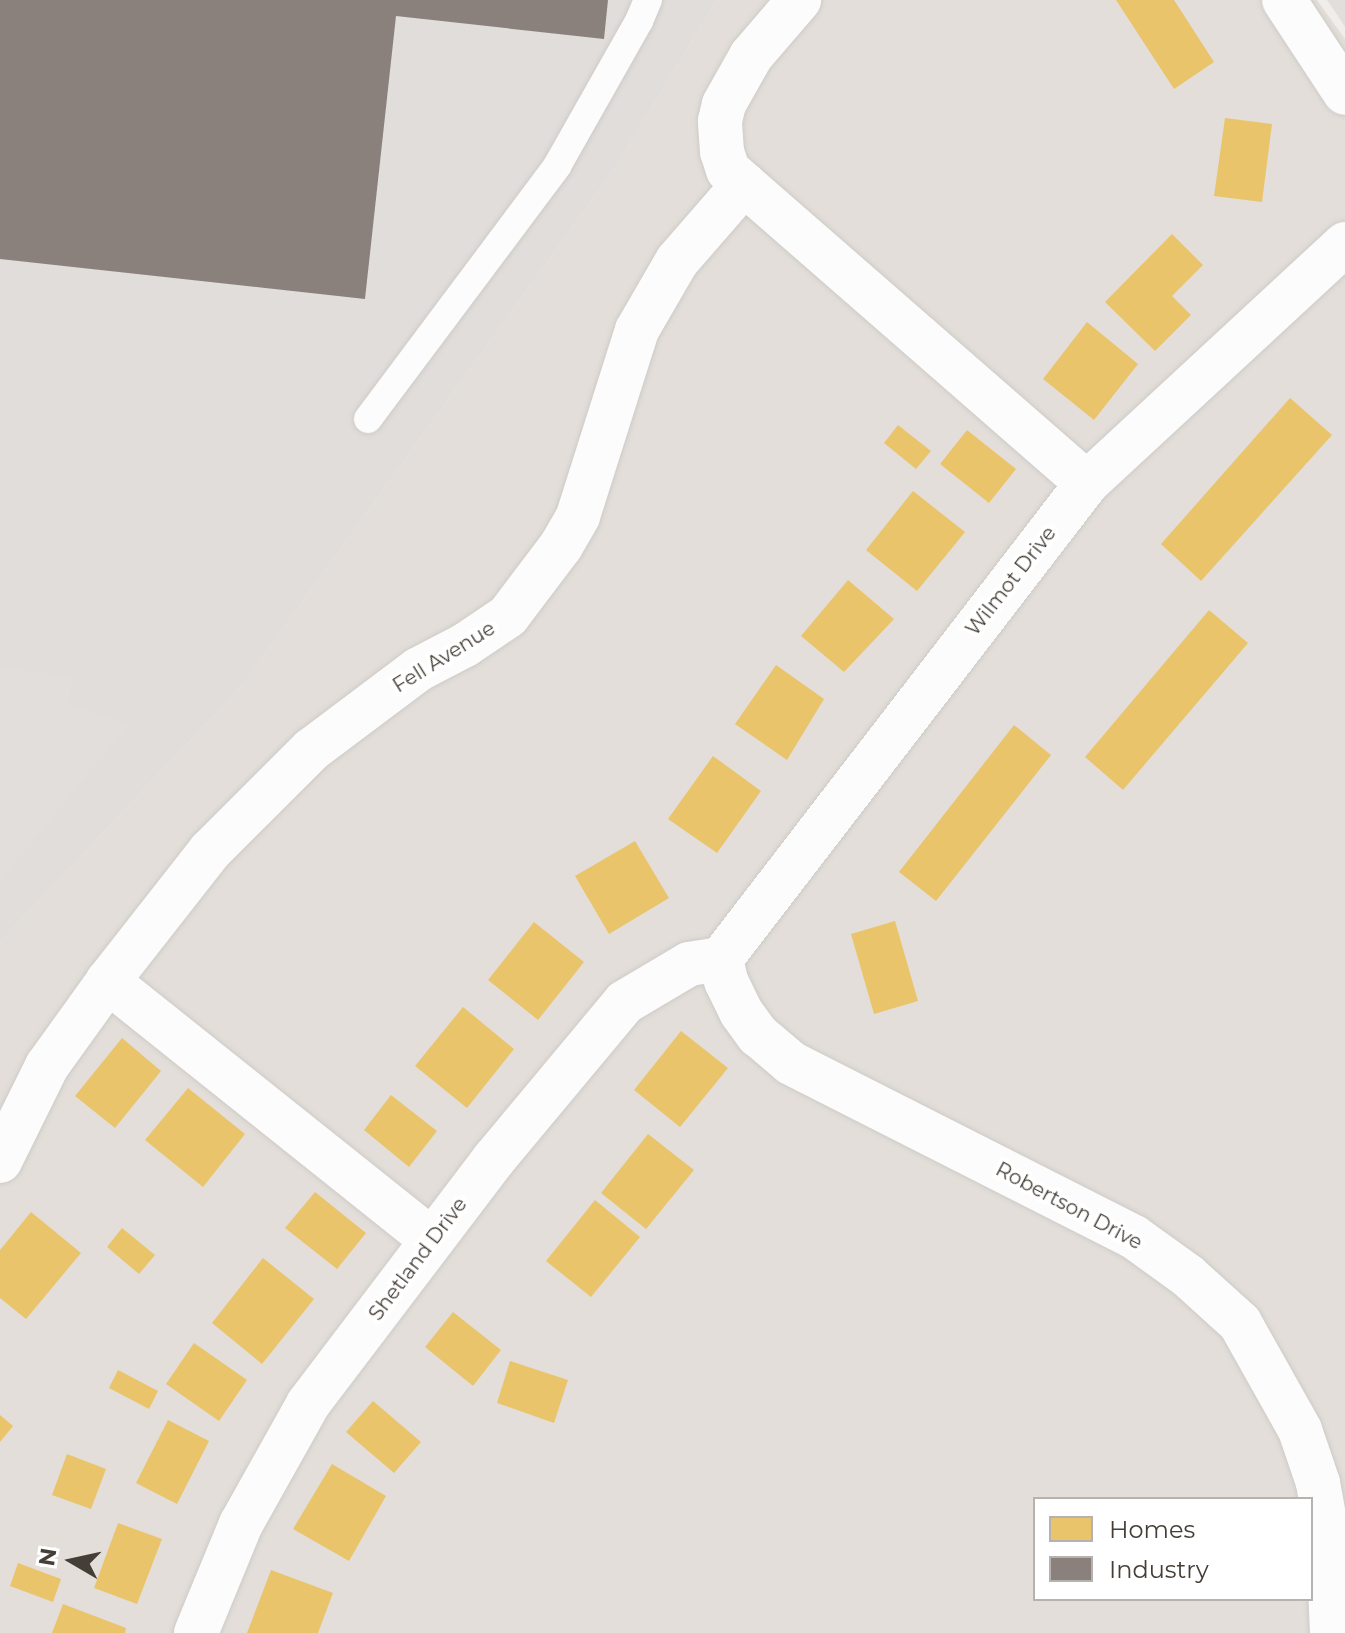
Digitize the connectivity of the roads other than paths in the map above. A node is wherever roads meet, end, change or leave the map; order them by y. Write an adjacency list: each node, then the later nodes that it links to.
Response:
1 (648, 0): 7 (lane)
2 (799, 0): 5 (street)
3 (1284, 0): 4 (street)
4 (1345, 93)
5 (744, 184): 8 (street); 10 (street, Fell Avenue)
6 (1345, 244): 8 (street, Wilmot Drive)
7 (368, 419)
8 (1087, 483): 9 (street, Wilmot Drive)
9 (721, 959): 12 (street, Shetland Drive); 14 (street, Robertson Drive)
10 (108, 981): 11 (street); 12 (street)
11 (0, 1161)
12 (432, 1240): 13 (street, Shetland Drive)
13 (196, 1633)
14 (1332, 1633)

